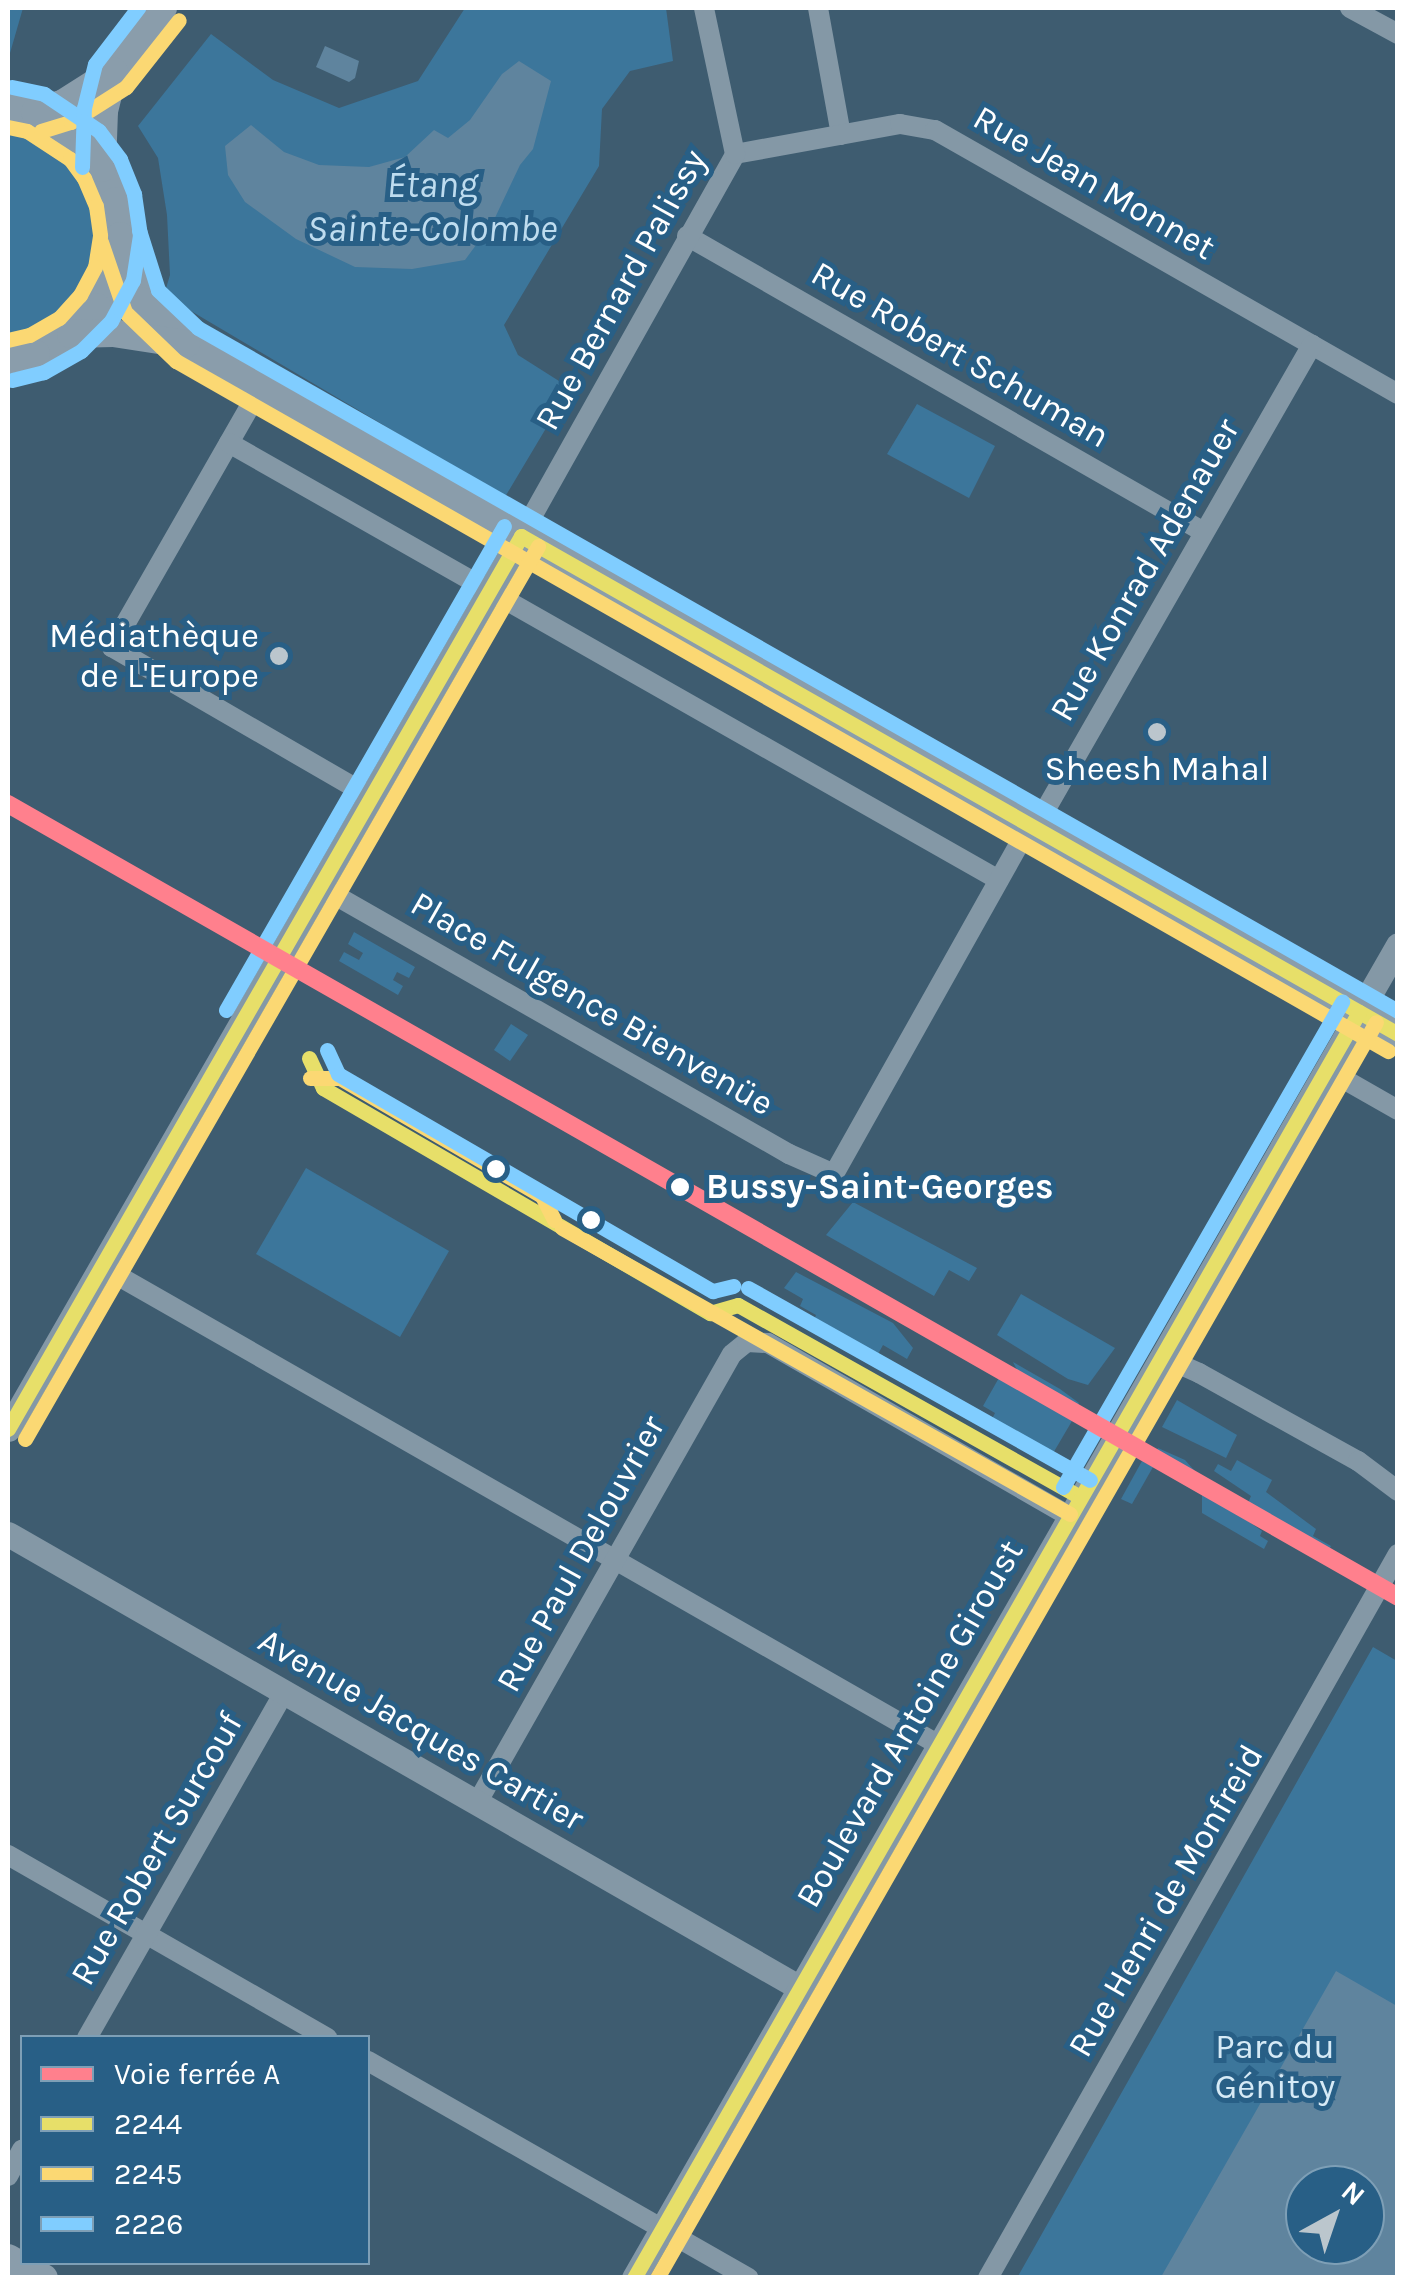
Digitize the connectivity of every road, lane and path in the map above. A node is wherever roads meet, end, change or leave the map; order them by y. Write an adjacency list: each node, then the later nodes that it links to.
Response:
1 (162, 8): 6 (main road)
2 (704, 8): 9 (street, Rue Bernard Palissy)
3 (818, 8): 8 (street)
4 (1350, 8): 5 (street)
5 (1398, 34)
6 (114, 71): 7 (main road); 10 (main road)
7 (21, 109): 10 (main road)
8 (841, 134): 9 (street, Rue Jean Monnet); 15 (street, Rue Jean Monnet)
9 (735, 154): 12 (street, Rue Bernard Palissy)
10 (102, 168): 11 (main road)
11 (120, 236): 13 (main road); 14 (main road)
12 (686, 236): 20 (street, Rue Robert Schuman); 21 (street, Rue Bernard Palissy)
13 (71, 334): 14 (main road); 16 (main road)
14 (186, 344): 17 (main road)
15 (1312, 345): 18 (street, Rue Jean Monnet); 20 (street, Rue Konrad Adenauer)
16 (8, 360)
17 (260, 387): 19 (street); 21 (main road)
18 (1398, 394)
19 (229, 443): 22 (street); 23 (street)
20 (1202, 530): 24 (street, Rue Konrad Adenauer)
21 (521, 536): 22 (street); 24 (main road)
22 (490, 591): 23 (street); 25 (street)
23 (371, 797): 26 (street)
24 (1033, 827): 25 (street, Rue Konrad Adenauer); 28 (main road)
25 (999, 880): 32 (street, Rue Konrad Adenauer)
26 (319, 886): 32 (street, Place Fulgence Bienvenüe); 33 (street)
27 (1395, 953): 28 (street, Boulevard Antoine Giroust)
28 (1359, 1012): 29 (main road); 30 (street, Boulevard Antoine Giroust)
29 (1398, 1034)
30 (1326, 1069): 31 (street); 34 (street, Boulevard Antoine Giroust)
31 (1398, 1110)
32 (834, 1174)
33 (102, 1266): 35 (street); 40 (street)
34 (1162, 1356): 36 (street); 37 (street, Boulevard Antoine Giroust)
35 (8, 1429)
36 (1398, 1491)
37 (1069, 1516): 40 (street, Rue Paul Delouvrier); 42 (street, Boulevard Antoine Giroust)
38 (8, 1534): 41 (street, Avenue Jacques Cartier)
39 (1398, 1554): 57 (street, Rue Henri de Monfreid)
40 (615, 1560): 42 (street); 43 (street, Rue Paul Delouvrier)
41 (284, 1692): 43 (street, Avenue Jacques Cartier); 45 (street, Rue Robert Surcouf)
42 (938, 1744): 46 (street, Boulevard Antoine Giroust)
43 (477, 1803): 46 (street, Avenue Jacques Cartier)
44 (8, 1855): 45 (street)
45 (146, 1934): 47 (street, Rue Robert Surcouf); 48 (street)
46 (800, 1988): 52 (street, Boulevard Antoine Giroust)
47 (89, 2035)
48 (322, 2035)
49 (370, 2062): 52 (street)
50 (20, 2154): 51 (street)
51 (8, 2176)
52 (662, 2229): 55 (street, Boulevard Antoine Giroust); 56 (street)
53 (21, 2265): 54 (main road)
54 (44, 2278)
55 (634, 2278)
56 (748, 2278)
57 (988, 2278)

